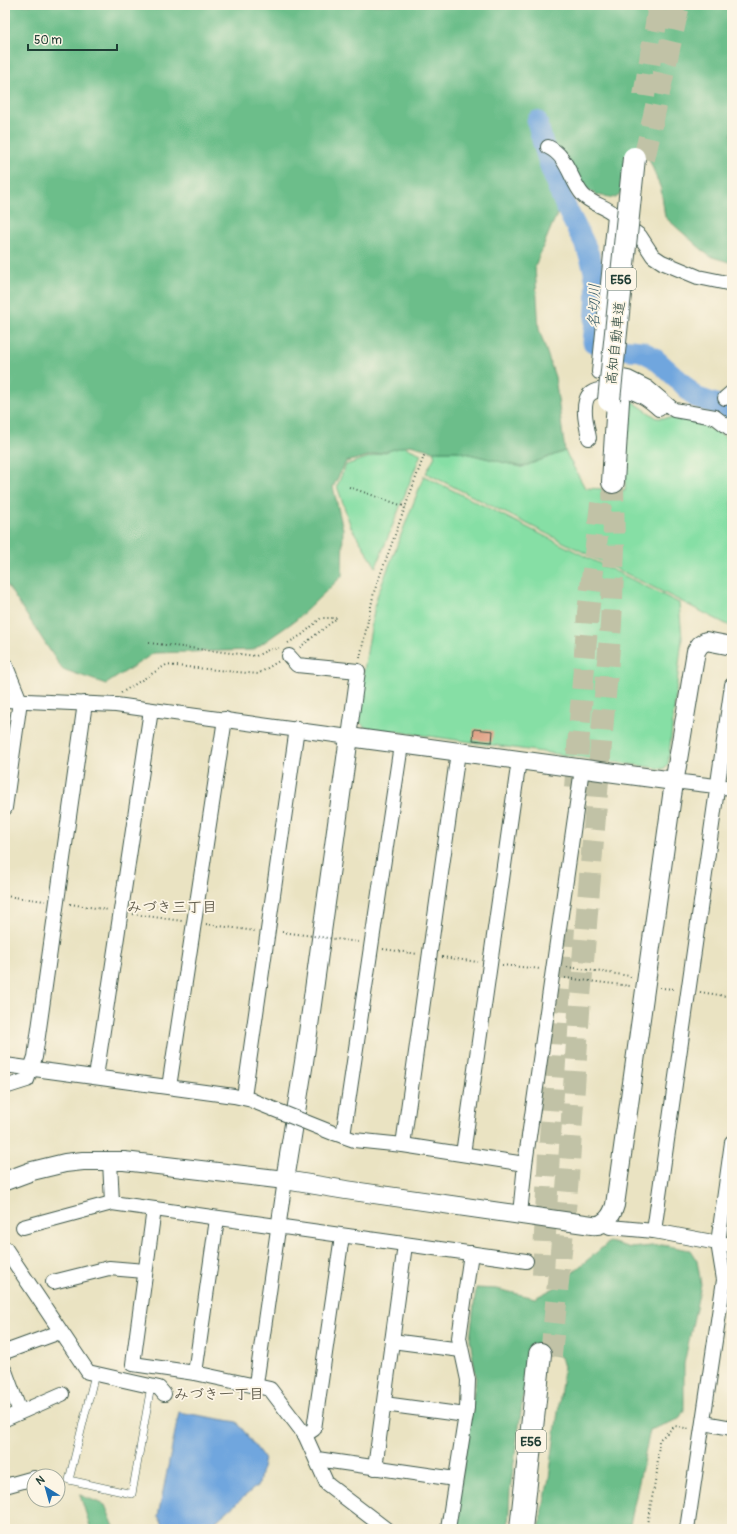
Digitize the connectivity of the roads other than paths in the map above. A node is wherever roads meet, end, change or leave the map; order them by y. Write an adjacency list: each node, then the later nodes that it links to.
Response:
1 (548, 147): 3 (street)
2 (639, 159): 8 (highway, 高知自動車道 / E56)
3 (615, 215): 4 (street); 5 (street)
4 (732, 284)
5 (674, 410): 6 (street); 7 (street)
6 (732, 430)
7 (589, 438)
8 (608, 481)
9 (732, 646): 24 (street)
10 (289, 656): 19 (street)
11 (5, 664): 14 (street)
12 (732, 685): 25 (street)
13 (5, 700): 14 (street)
14 (20, 701): 15 (street); 27 (street)
15 (85, 703): 16 (street); 29 (street)
16 (151, 710): 17 (street); 30 (street)
17 (225, 719): 18 (street); 32 (street)
18 (297, 728): 19 (street); 33 (street)
19 (350, 737): 20 (street); 40 (street)
20 (402, 744): 21 (street); 34 (street)
21 (458, 752): 22 (street); 36 (street)
22 (519, 760): 23 (street); 37 (street)
23 (582, 769): 24 (street); 39 (street)
24 (674, 780): 25 (street); 46 (street)
25 (717, 786): 26 (street); 49 (street)
26 (732, 788)
27 (5, 808)
28 (5, 1065): 29 (street)
29 (31, 1069): 30 (street); 31 (street)
30 (96, 1077): 32 (street)
31 (5, 1087)
32 (169, 1087): 33 (street)
33 (248, 1099): 34 (street, bridge)
34 (338, 1134): 36 (street)
35 (732, 1142): 51 (street)
36 (404, 1145): 37 (street)
37 (463, 1154): 39 (street)
38 (110, 1161): 40 (street); 41 (street); 42 (street)
39 (525, 1164): 44 (street)
40 (285, 1180): 44 (street); 48 (street)
41 (5, 1181)
42 (112, 1203): 43 (street); 47 (street)
43 (154, 1210): 45 (street); 57 (street)
44 (520, 1214): 46 (street)
45 (217, 1219): 48 (street); 65 (street)
46 (603, 1222): 49 (street)
47 (23, 1227)
48 (278, 1228): 50 (street); 67 (street)
49 (654, 1231): 51 (street)
50 (342, 1236): 52 (street); 77 (street)
51 (718, 1243): 53 (street); 58 (street)
52 (405, 1245): 55 (street); 61 (street)
53 (732, 1245)
54 (5, 1248): 60 (street)
55 (471, 1253): 56 (street); 62 (street)
56 (526, 1261)
57 (145, 1271): 59 (street); 65 (street)
58 (728, 1281): 75 (street)
59 (53, 1282)
60 (60, 1332): 63 (street); 66 (street)
61 (392, 1341): 62 (street); 71 (street)
62 (461, 1350): 73 (street)
63 (5, 1352)
64 (5, 1371): 72 (street)
65 (195, 1373): 67 (street)
66 (95, 1374): 68 (street); 68 (lane)
67 (256, 1384): 77 (street)
68 (151, 1386): 70 (street)
69 (62, 1394): 72 (street)
70 (164, 1394)
71 (384, 1404): 73 (street); 79 (street)
72 (20, 1412): 74 (street)
73 (466, 1415): 80 (street)
74 (5, 1419)
75 (703, 1427): 76 (street); 87 (street)
76 (732, 1428)
77 (305, 1435): 78 (street)
78 (317, 1459): 79 (street); 83 (street)
79 (375, 1468): 80 (street)
80 (455, 1479): 84 (street)
81 (26, 1480): 82 (street)
82 (5, 1486)
83 (386, 1529)
84 (448, 1529)
85 (520, 1529): 86 (highway, E56)
86 (531, 1529)
87 (688, 1529)

